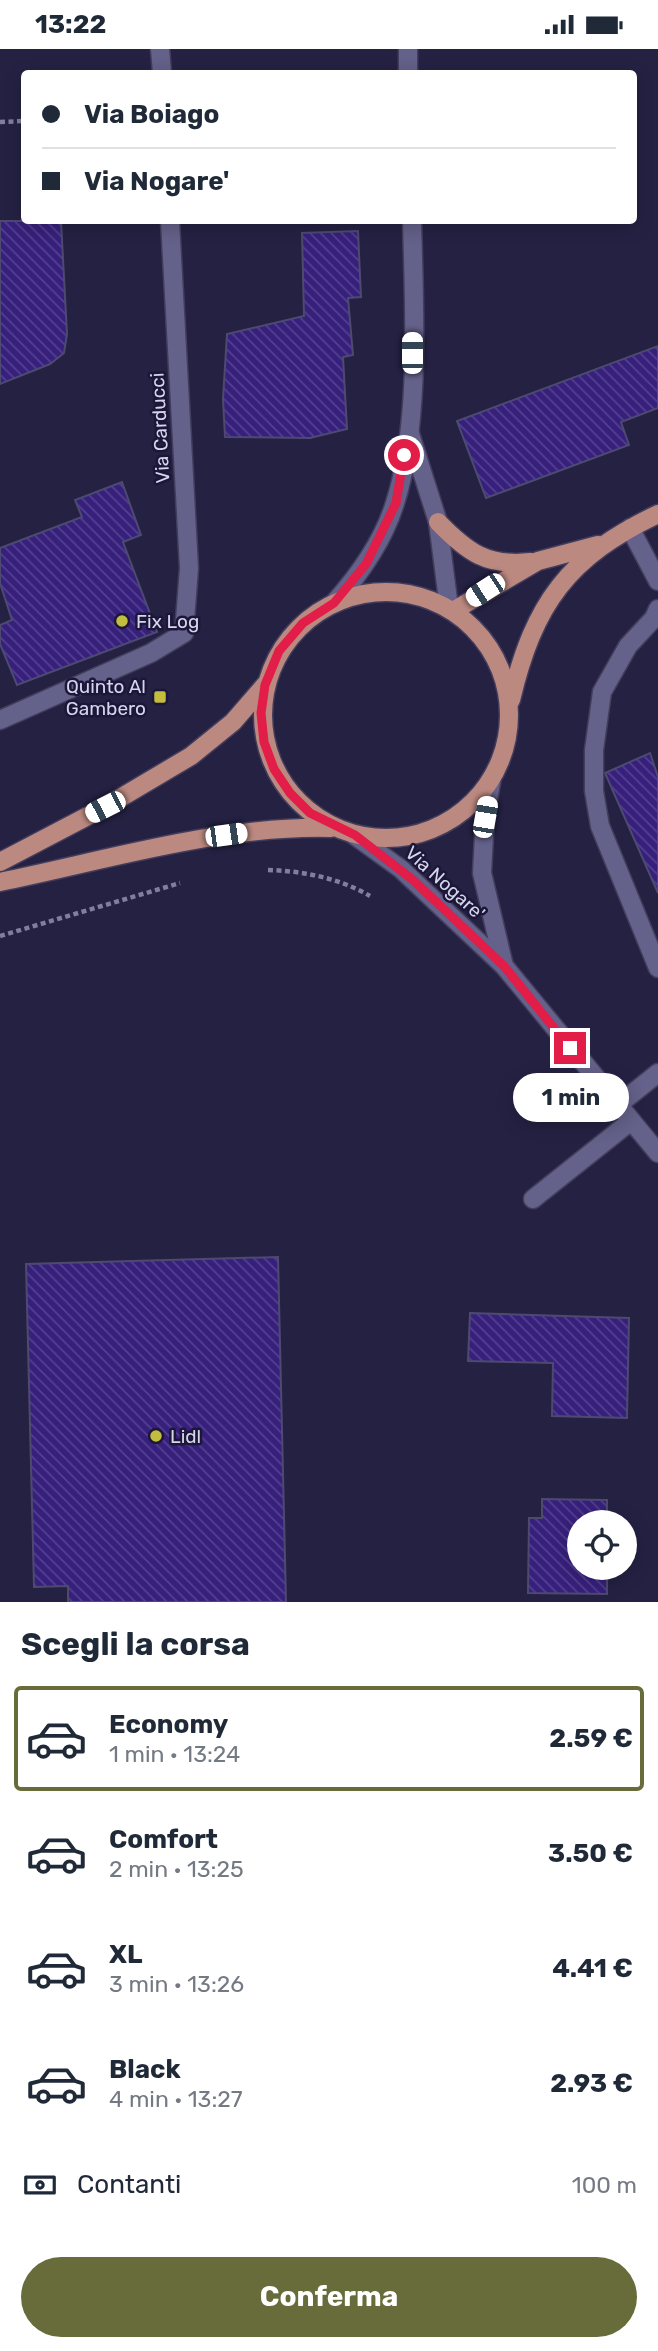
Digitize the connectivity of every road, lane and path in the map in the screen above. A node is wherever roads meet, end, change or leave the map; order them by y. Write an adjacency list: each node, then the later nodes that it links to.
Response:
1 (160, 49): 3 (street)
2 (408, 49): 4 (street)
3 (162, 70)
4 (408, 70)
5 (21, 121): 6 (path)
6 (0, 122)
7 (170, 224): 21 (street, Via Carducci)
8 (412, 224): 9 (street)
9 (409, 431): 11 (street); 16 (street)
10 (658, 514): 12 (main road)
11 (438, 522): 14 (main road); 17 (street)
12 (630, 528): 13 (main road); 15 (street)
13 (601, 544): 14 (main road); 20 (main road)
14 (538, 561): 17 (main road)
15 (658, 581)
16 (334, 603): 17 (main road); 19 (main road)
17 (451, 609): 20 (main road)
18 (658, 609): 32 (street)
19 (265, 685): 23 (main road); 25 (main road)
20 (509, 708): 22 (main road)
21 (0, 720)
22 (492, 777): 24 (main road); 31 (street, Via Nogare')
23 (335, 828): 24 (main road); 27 (main road)
24 (355, 835): 31 (street, Via Nogare')
25 (0, 862)
26 (260, 870): 29 (path)
27 (0, 882)
28 (182, 882): 30 (path)
29 (371, 897)
30 (0, 936)
31 (504, 966): 34 (street, Via Nogare')
32 (658, 968)
33 (658, 1073): 34 (street)
34 (618, 1105): 35 (street, Via Nogare')
35 (631, 1121): 36 (street, Via Nogare'); 37 (street)
36 (658, 1153)
37 (533, 1199)

